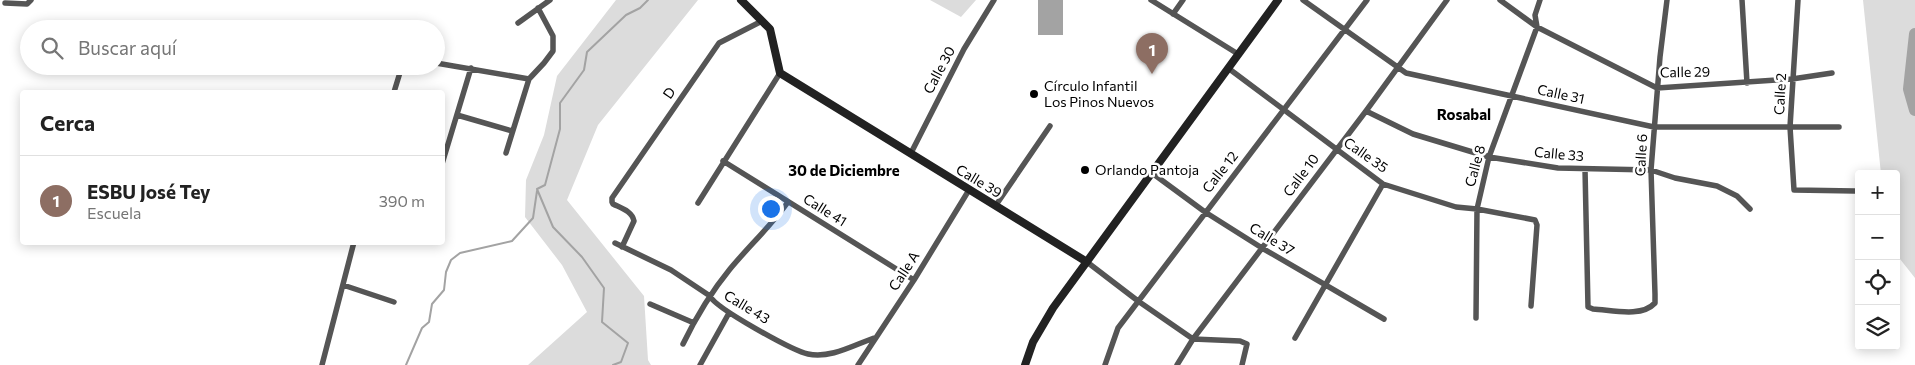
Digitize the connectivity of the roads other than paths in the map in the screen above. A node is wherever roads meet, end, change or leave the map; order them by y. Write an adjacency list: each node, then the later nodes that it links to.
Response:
1 (31, 0): 16 (street)
2 (550, 0): 17 (street)
3 (741, 0): 19 (street)
4 (994, 0): 47 (street, Calle 30)
5 (1151, 0): 18 (street)
6 (1183, 0): 18 (street)
7 (1278, 0): 23 (street)
8 (1303, 0): 22 (street, Calle 31)
9 (1367, 0): 22 (street, Calle 12)
10 (1447, 0): 25 (street, Calle 10)
11 (1500, 0): 21 (street, Calle 29)
12 (1540, 0): 21 (street, Calle 8)
13 (1667, 0): 34 (street, Calle 6)
14 (1742, 0): 33 (street)
15 (1798, 0): 32 (street, Calle 2)
16 (5, 3)
17 (538, 8): 20 (street); 31 (street)
18 (1173, 14): 23 (street)
19 (762, 21): 28 (street); 65 (street, D)
20 (518, 23)
21 (1537, 27): 34 (street, Calle 29); 36 (street, Calle 8)
22 (1346, 30): 25 (street, Calle 31); 37 (street, Calle 12)
23 (1238, 54): 27 (street)
24 (445, 64): 26 (street)
25 (1398, 66): 36 (street, Calle 31); 38 (street, Calle 10)
26 (470, 68): 31 (street); 39 (street)
27 (1228, 68): 37 (street, Calle 35); 53 (street)
28 (780, 73): 47 (street, Calle 39); 50 (street)
29 (1832, 73): 32 (street, Calle 29)
30 (399, 75): 35 (street)
31 (529, 79): 44 (street)
32 (1792, 80): 33 (street, Calle 29); 43 (street, Calle 2)
33 (1747, 83): 34 (street, Calle 29)
34 (1657, 88): 41 (street, Calle 6)
35 (395, 90)
36 (1512, 97): 41 (street, Calle 31); 49 (street, Calle 8)
37 (1283, 110): 45 (street, Calle 35); 62 (street, Calle 12)
38 (1366, 111): 45 (street, Calle 10); 49 (street, Calle 33)
39 (457, 115): 44 (street); 48 (street)
40 (1050, 126): 59 (street)
41 (1654, 127): 43 (street, Calle 31); 52 (street, Calle 6)
42 (1839, 127): 43 (street, Calle 31)
43 (1790, 128): 56 (street, Calle 2)
44 (512, 131): 46 (street)
45 (1336, 150): 54 (street, Calle 35); 66 (street, Calle 10)
46 (506, 152)
47 (911, 153): 55 (street, Calle 39)
48 (445, 154)
49 (1489, 157): 51 (street, Calle 33); 60 (street, Calle 8)
50 (723, 161): 57 (street); 58 (street, Calle 41)
51 (1585, 169): 52 (street, Calle 33); 52 (street, Calle 6)
52 (1651, 170): 61 (street, Calle 33)
53 (1152, 173): 62 (street, Calle 37); 67 (street)
54 (1383, 184): 60 (street, Calle 35); 70 (street)
55 (969, 190): 59 (street, Calle 39); 68 (street, Calle A)
56 (1855, 191)
57 (698, 202)
58 (788, 202): 68 (street, Calle 41); 71 (street)
59 (996, 205): 67 (street, Calle 39)
60 (1477, 209): 75 (street, Calle 35); 77 (street, Calle 8)
61 (1750, 209)
62 (1205, 212): 66 (street, Calle 37); 72 (street, Calle 12)
63 (615, 243): 65 (street, Calle 43)
64 (353, 245): 69 (street)
65 (622, 247): 71 (street, Calle 43)
66 (1262, 248): 70 (street, Calle 37); 82 (street, Calle 10)
67 (1087, 262): 72 (street, Calle 39); 87 (street)
68 (914, 280): 80 (street, Calle A)
69 (343, 285): 73 (street); 84 (street)
70 (1326, 285): 78 (street, Calle 37); 81 (street)
71 (710, 296): 76 (street, Calle 43); 79 (street)
72 (1138, 301): 82 (street, Calle 39); 88 (street, Calle 12)
73 (394, 302)
74 (650, 304): 79 (street)
75 (1531, 306)
76 (729, 313): 80 (street, Calle 43); 85 (street)
77 (1476, 318)
78 (1384, 319)
79 (694, 323): 83 (street)
80 (874, 338): 86 (street, Calle A)
81 (1295, 338)
82 (1193, 339): 89 (street, Calle 10); 90 (street)
83 (683, 344)
84 (322, 365)
85 (700, 365)
86 (858, 365)
87 (1025, 365)
88 (1105, 365)
89 (1177, 365)
90 (1242, 365)

